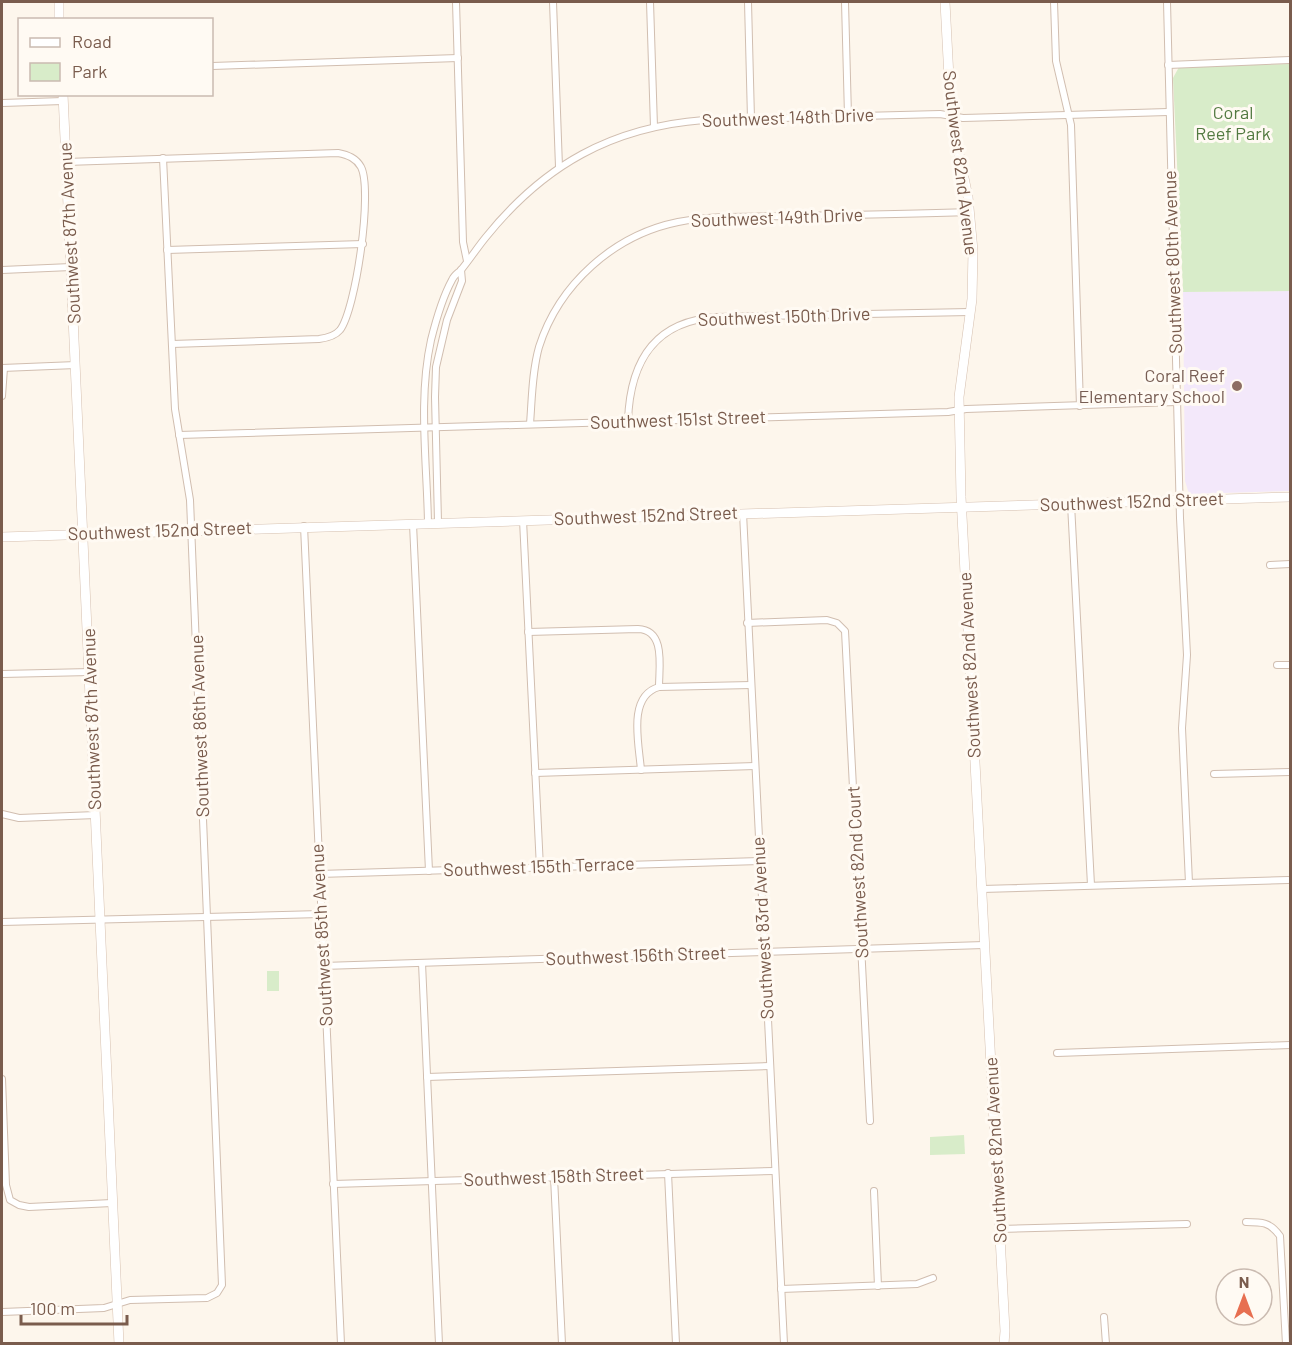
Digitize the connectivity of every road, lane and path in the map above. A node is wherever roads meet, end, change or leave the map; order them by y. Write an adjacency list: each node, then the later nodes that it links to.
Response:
1 (58, 2): 10 (street)
2 (456, 2): 11 (street)
3 (553, 2): 25 (street)
4 (650, 2): 22 (street)
5 (748, 2): 21 (street)
6 (845, 2): 20 (street)
7 (945, 2): 18 (street, Southwest 82nd Avenue)
8 (1054, 2): 19 (street)
9 (1167, 2): 13 (street, Southwest 80th Avenue)
10 (59, 18)
11 (458, 58): 14 (street); 29 (street)
12 (1290, 60): 13 (street)
13 (1168, 65): 17 (street, Southwest 80th Avenue)
14 (213, 66)
15 (63, 98): 16 (street); 24 (street, Southwest 87th Avenue)
16 (2, 104)
17 (1168, 112): 19 (street, Southwest 148th Drive); 38 (street, Southwest 80th Avenue)
18 (951, 116): 19 (street, Southwest 148th Drive); 20 (street, Southwest 148th Drive); 26 (street, Southwest 82nd Avenue)
19 (1069, 116): 39 (street)
20 (848, 117): 21 (street, Southwest 148th Drive)
21 (751, 119): 22 (street, Southwest 148th Drive)
22 (654, 127): 25 (street, Southwest 148th Drive)
23 (163, 158): 24 (street); 27 (street); 28 (street, Southwest 86th Avenue)
24 (66, 162): 30 (street, Southwest 87th Avenue)
25 (559, 167): 29 (street, Southwest 148th Drive)
26 (970, 212): 33 (street, Southwest 82nd Avenue); 42 (street, Southwest 149th Drive)
27 (363, 244): 28 (street); 34 (street)
28 (167, 250): 34 (street, Southwest 86th Avenue)
29 (467, 261): 32 (street, Southwest 148th Drive)
30 (71, 267): 31 (street); 35 (street, Southwest 87th Avenue)
31 (2, 270)
32 (461, 270): 43 (street); 44 (street, Southwest 148th Drive)
33 (970, 312): 40 (street, Southwest 82nd Avenue); 41 (street, Southwest 150th Drive)
34 (172, 344): 45 (street, Southwest 86th Avenue)
35 (76, 365): 36 (street); 56 (street, Southwest 87th Avenue)
36 (3, 368): 37 (street)
37 (2, 396)
38 (1176, 402): 39 (street, Southwest 151st Street); 47 (street, Southwest 80th Avenue)
39 (1080, 406): 40 (street, Southwest 151st Street)
40 (959, 410): 41 (street, Southwest 151st Street); 49 (street, Southwest 82nd Avenue)
41 (628, 421): 42 (street, Southwest 151st Street)
42 (530, 424): 43 (street, Southwest 151st Street)
43 (436, 427): 44 (street, Southwest 151st Street); 52 (street)
44 (425, 428): 45 (street, Southwest 151st Street); 52 (street, Southwest 148th Drive)
45 (179, 435): 55 (street, Southwest 86th Avenue)
46 (1290, 498): 47 (street, Southwest 152nd Street)
47 (1180, 501): 48 (street, Southwest 152nd Street); 80 (street, Southwest 80th Avenue)
48 (1071, 504): 49 (street, Southwest 152nd Street); 81 (street)
49 (961, 507): 50 (street, Southwest 152nd Street); 82 (street, Southwest 82nd Avenue)
50 (743, 513): 51 (street, Southwest 152nd Street); 60 (street, Southwest 83rd Avenue)
51 (523, 520): 52 (street, Southwest 152nd Street); 61 (street)
52 (433, 522): 53 (street, Southwest 152nd Street)
53 (413, 524): 54 (street, Southwest 152nd Street); 77 (street)
54 (304, 526): 55 (street, Southwest 152nd Street); 78 (street, Southwest 85th Avenue)
55 (191, 530): 56 (street, Southwest 152nd Street); 84 (street, Southwest 86th Avenue)
56 (83, 534): 57 (street, Southwest 152nd Street); 64 (street, Southwest 87th Avenue)
57 (2, 537)
58 (1290, 564): 59 (street)
59 (1270, 565)
60 (747, 623): 66 (street, Southwest 83rd Avenue); 88 (street, Southwest 82nd Court)
61 (528, 632): 67 (street); 70 (street)
62 (1276, 665): 63 (street)
63 (1290, 665)
64 (90, 672): 65 (street); 74 (street, Southwest 87th Avenue)
65 (2, 674)
66 (751, 685): 67 (street); 68 (street, Southwest 83rd Avenue)
67 (659, 687): 69 (street)
68 (755, 766): 69 (street); 75 (street, Southwest 83rd Avenue)
69 (640, 770): 70 (street)
70 (535, 772): 76 (street)
71 (1290, 772): 72 (street)
72 (1214, 774)
73 (2, 814): 74 (street)
74 (96, 815): 85 (street, Southwest 87th Avenue)
75 (760, 861): 76 (street, Southwest 155th Terrace); 89 (street, Southwest 83rd Avenue)
76 (540, 868): 77 (street, Southwest 155th Terrace)
77 (429, 871): 78 (street, Southwest 155th Terrace)
78 (319, 874): 83 (street, Southwest 85th Avenue)
79 (1288, 880): 80 (street)
80 (1189, 883): 81 (street)
81 (1090, 885): 82 (street)
82 (982, 889): 87 (street, Southwest 82nd Avenue)
83 (321, 914): 84 (street); 91 (street, Southwest 85th Avenue)
84 (208, 916): 85 (street); 111 (street, Southwest 86th Avenue)
85 (101, 919): 86 (street); 104 (street, Southwest 87th Avenue)
86 (2, 922)
87 (984, 945): 88 (street, Southwest 156th Street); 107 (street, Southwest 82nd Avenue)
88 (862, 949): 89 (street, Southwest 156th Street); 97 (street, Southwest 82nd Court)
89 (764, 952): 90 (street, Southwest 156th Street); 94 (street, Southwest 83rd Avenue)
90 (422, 963): 91 (street, Southwest 156th Street); 95 (street)
91 (323, 966): 102 (street, Southwest 85th Avenue)
92 (1290, 1045): 93 (street)
93 (1057, 1053)
94 (770, 1066): 95 (street); 98 (street, Southwest 83rd Avenue)
95 (427, 1077): 101 (street)
96 (2, 1079): 104 (street)
97 (870, 1121)
98 (774, 1171): 99 (street, Southwest 158th Street); 110 (street, Southwest 83rd Avenue)
99 (668, 1173): 100 (street, Southwest 158th Street); 119 (street)
100 (554, 1177): 101 (street, Southwest 158th Street); 118 (street)
101 (432, 1181): 102 (street, Southwest 158th Street); 117 (street)
102 (333, 1184): 116 (street, Southwest 85th Avenue)
103 (874, 1191): 109 (street)
104 (112, 1203): 111 (street, Southwest 87th Avenue)
105 (1246, 1222): 124 (street)
106 (1187, 1224): 107 (street)
107 (1000, 1229): 114 (street, Southwest 82nd Avenue)
108 (933, 1278): 109 (street)
109 (879, 1286): 110 (street)
110 (781, 1289): 120 (street, Southwest 83rd Avenue)
111 (117, 1304): 112 (street); 115 (street, Southwest 87th Avenue)
112 (2, 1311)
113 (1104, 1317): 123 (street)
114 (1005, 1331): 121 (street, Southwest 82nd Avenue); 122 (street, Southwest 82nd Avenue)
115 (119, 1344)
116 (340, 1344)
117 (439, 1344)
118 (562, 1344)
119 (676, 1344)
120 (784, 1344)
121 (1004, 1344)
122 (1009, 1344)
123 (1106, 1344)
124 (1286, 1344)

